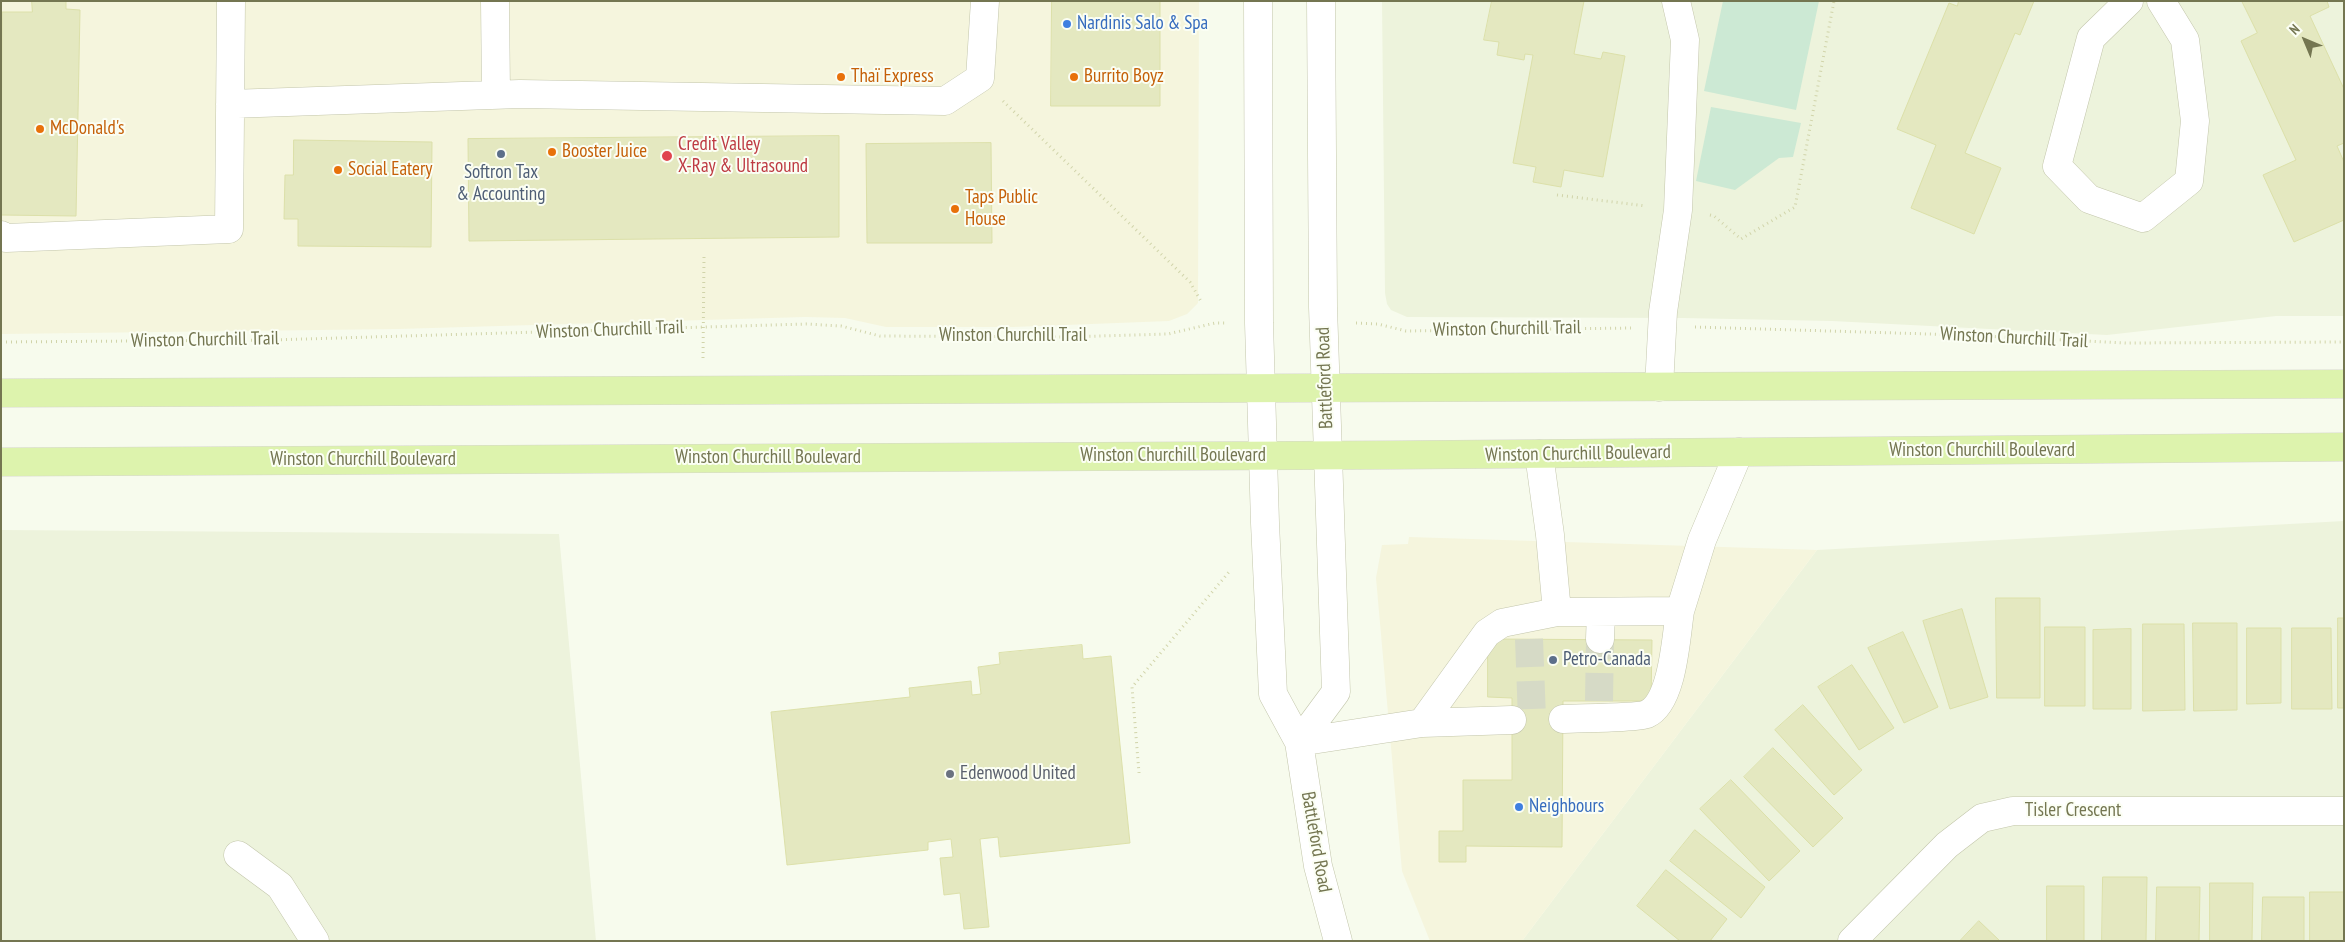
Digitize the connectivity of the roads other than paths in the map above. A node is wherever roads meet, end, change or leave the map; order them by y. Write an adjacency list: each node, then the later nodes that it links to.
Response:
1 (231, 1): 10 (street)
2 (495, 1): 9 (street)
3 (985, 1): 9 (street)
4 (1258, 1): 14 (street, Battleford Road)
5 (1321, 1): 15 (street, Battleford Road)
6 (1676, 1): 13 (street)
7 (2129, 1): 8 (street)
8 (2161, 1)
9 (496, 94): 10 (street)
10 (230, 104): 11 (street)
11 (1, 235)
12 (2344, 384): 13 (main road)
13 (1659, 387): 15 (main road)
14 (1261, 388): 15 (main road); 16 (main road); 21 (street, Battleford Road)
15 (1326, 388): 20 (street, Battleford Road)
16 (1, 393)
17 (2344, 447): 18 (main road, Winston Churchill Boulevard)
18 (1739, 452): 19 (main road, Winston Churchill Boulevard); 23 (street)
19 (1538, 454): 20 (main road, Winston Churchill Boulevard); 24 (street)
20 (1328, 455): 21 (main road, Winston Churchill Boulevard); 30 (street, Battleford Road)
21 (1263, 456): 22 (main road, Winston Churchill Boulevard); 30 (street, Battleford Road)
22 (1, 462)
23 (1680, 611): 25 (street); 27 (street)
24 (1557, 612): 25 (street); 29 (street)
25 (1600, 612): 26 (street)
26 (1600, 640)
27 (1563, 719)
28 (1512, 720): 29 (street)
29 (1422, 723): 30 (street)
30 (1299, 742): 34 (street, Battleford Road)
31 (2344, 811): 35 (street, Tisler Crescent)
32 (238, 855): 33 (street)
33 (315, 941)
34 (1338, 941)
35 (1852, 941)

